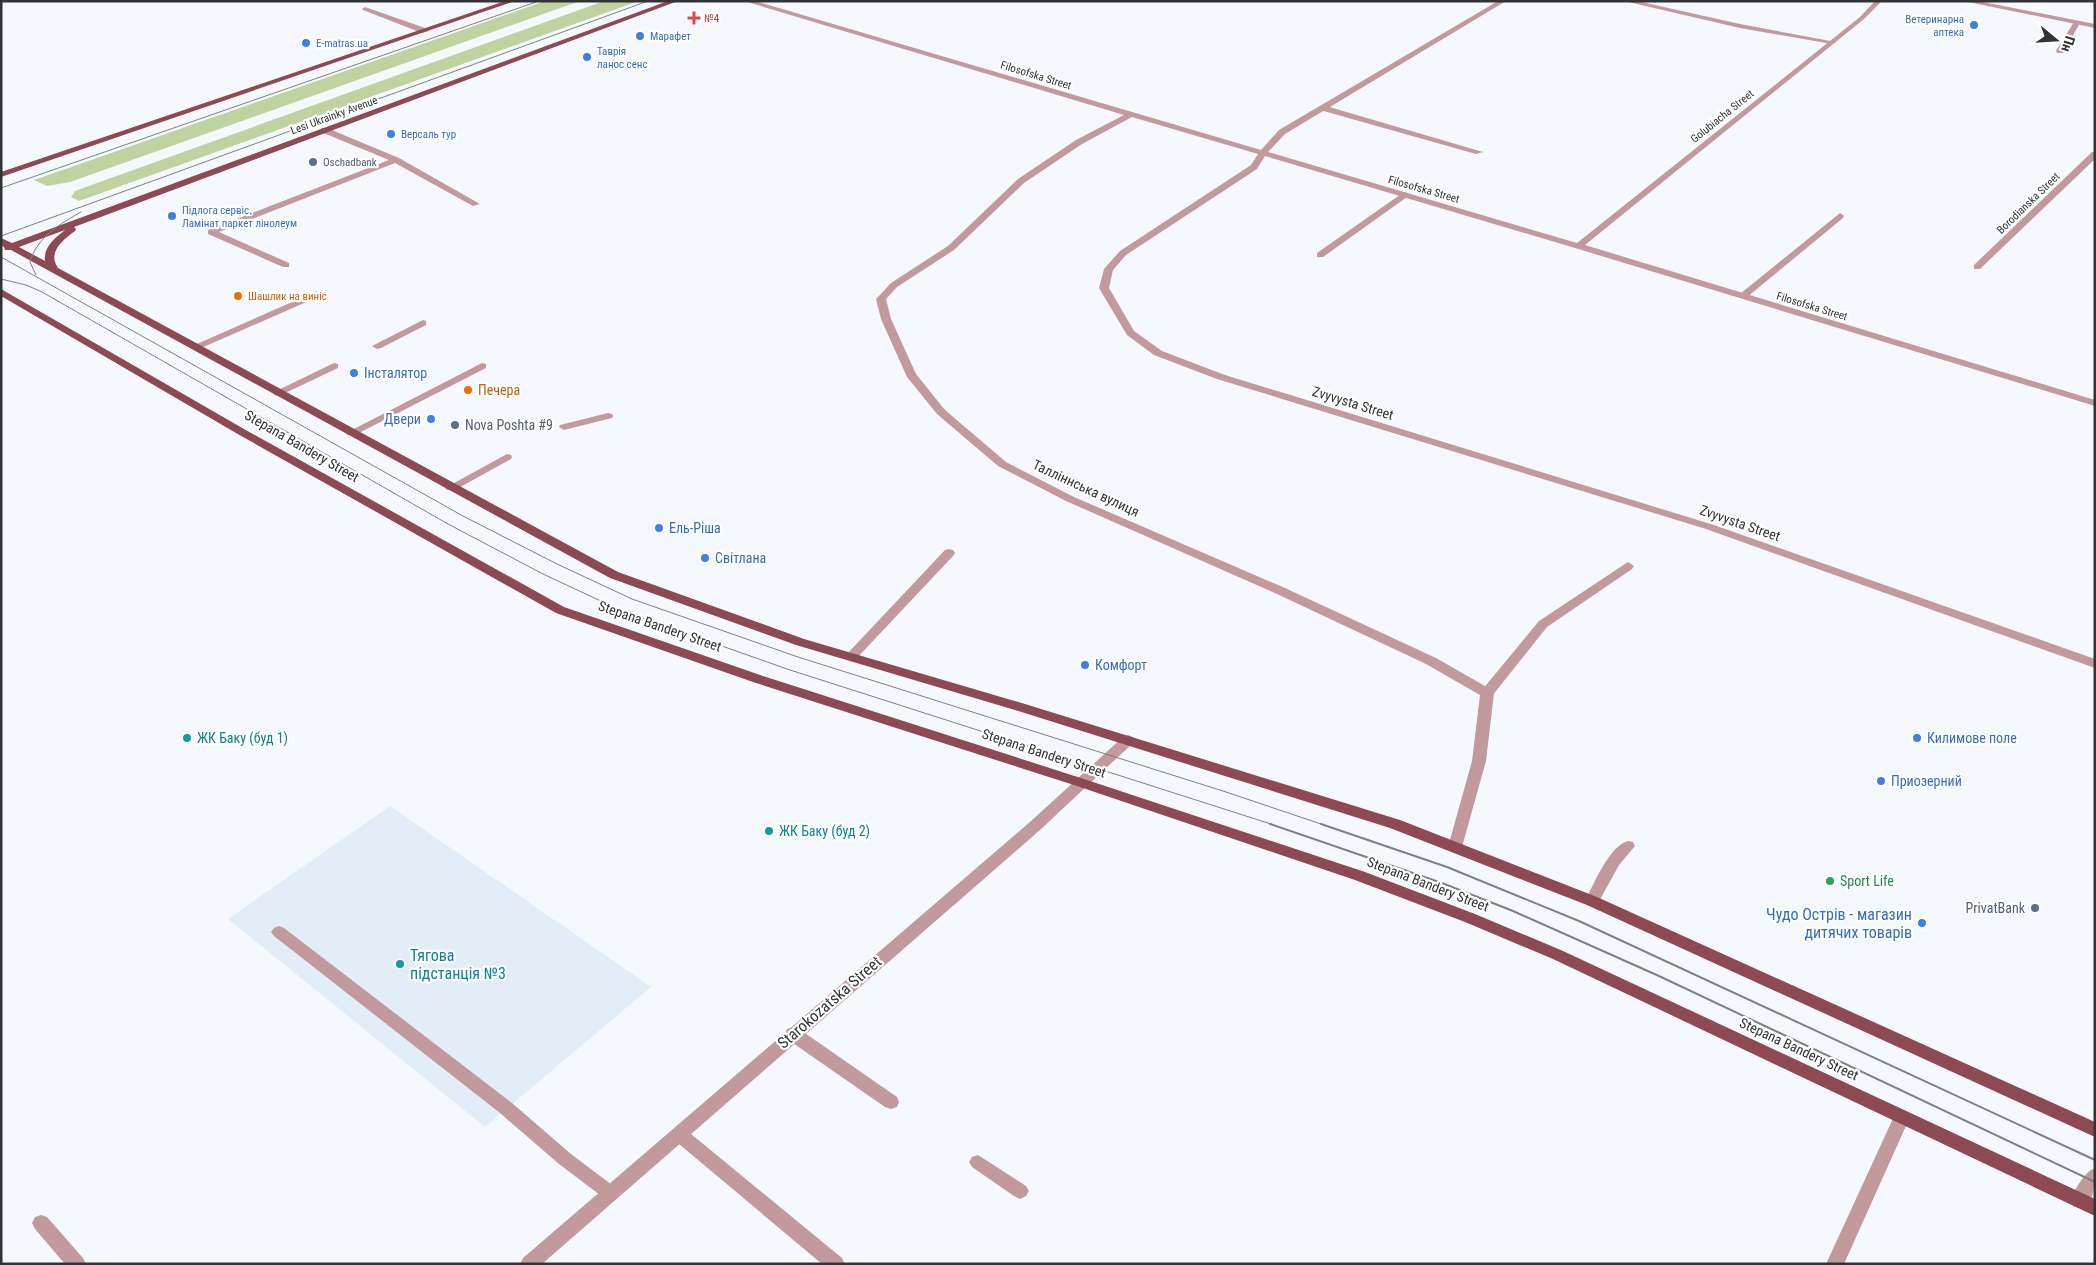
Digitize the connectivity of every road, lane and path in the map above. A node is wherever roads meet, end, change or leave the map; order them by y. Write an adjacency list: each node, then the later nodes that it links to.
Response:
1 (512, 1): 11 (main road)
2 (675, 1): 16 (main road, Lesi Ukrainky Avenue)
3 (747, 1): 15 (street, Filosofska Street)
4 (1503, 1): 14 (street, Zvyvysta Street)
5 (1627, 1): 12 (street)
6 (1879, 1): 12 (street, Golubiacha Street)
7 (1966, 1): 9 (street)
8 (365, 9): 11 (street)
9 (2076, 23): 10 (street); 13 (street)
10 (2095, 26)
11 (425, 31): 21 (main road)
12 (1832, 42): 27 (street, Golubiacha Street)
13 (2060, 51)
14 (1323, 108): 17 (street); 18 (street, Zvyvysta Street)
15 (1130, 115): 18 (street, Filosofska Street); 51 (street, Талліннська вулиця)
16 (324, 130): 20 (street); 24 (main road, Lesi Ukrainky Avenue)
17 (1480, 152)
18 (1263, 153): 22 (street, Filosofska Street); 50 (street, Zvyvysta Street)
19 (2095, 154): 30 (street, Borodianska Street)
20 (396, 160): 23 (street); 29 (street)
21 (1, 175)
22 (1404, 195): 27 (street, Filosofska Street); 28 (street)
23 (476, 204)
24 (95, 216): 26 (main road, Lesi Ukrainky Avenue); 31 (main road)
25 (1840, 216): 34 (street)
26 (5, 246): 31 (main road)
27 (1578, 246): 34 (street, Filosofska Street)
28 (1320, 255)
29 (286, 265)
30 (1977, 267)
31 (54, 270): 37 (main road)
32 (1, 292): 53 (main road, Stepana Bandery Street)
33 (317, 294): 37 (street)
34 (1743, 296): 41 (street, Filosofska Street)
35 (423, 324): 36 (street)
36 (377, 346)
37 (195, 347): 40 (main road)
38 (334, 366): 40 (street)
39 (482, 366): 44 (street)
40 (277, 392): 44 (main road)
41 (2095, 403)
42 (608, 416): 43 (street)
43 (564, 427)
44 (351, 433): 46 (main road)
45 (507, 458): 46 (street)
46 (452, 488): 49 (main road)
47 (949, 553): 49 (street)
48 (1628, 566): 51 (street)
49 (851, 657): 52 (main road)
50 (2095, 664)
51 (1487, 693): 55 (street)
52 (1128, 740): 53 (street, Starokozatska Street); 55 (main road)
53 (1082, 783): 58 (street, Starokozatska Street); 60 (main road, Stepana Bandery Street)
54 (1628, 846): 56 (street)
55 (1455, 847): 56 (main road)
56 (1592, 901): 61 (main road)
57 (279, 932): 66 (street)
58 (793, 1034): 59 (street); 62 (street, Starokozatska Street)
59 (891, 1102)
60 (1902, 1117): 67 (main road, Stepana Bandery Street); 73 (street)
61 (2095, 1130)
62 (679, 1134): 66 (street, Starokozatska Street); 72 (street)
63 (978, 1162): 65 (street)
64 (2095, 1176): 67 (street)
65 (1020, 1191)
66 (610, 1193): 71 (street, Starokozatska Street)
67 (2079, 1200): 68 (main road, Stepana Bandery Street)
68 (2095, 1208)
69 (41, 1223): 70 (street)
70 (77, 1264)
71 (529, 1264)
72 (836, 1264)
73 (1835, 1264)

